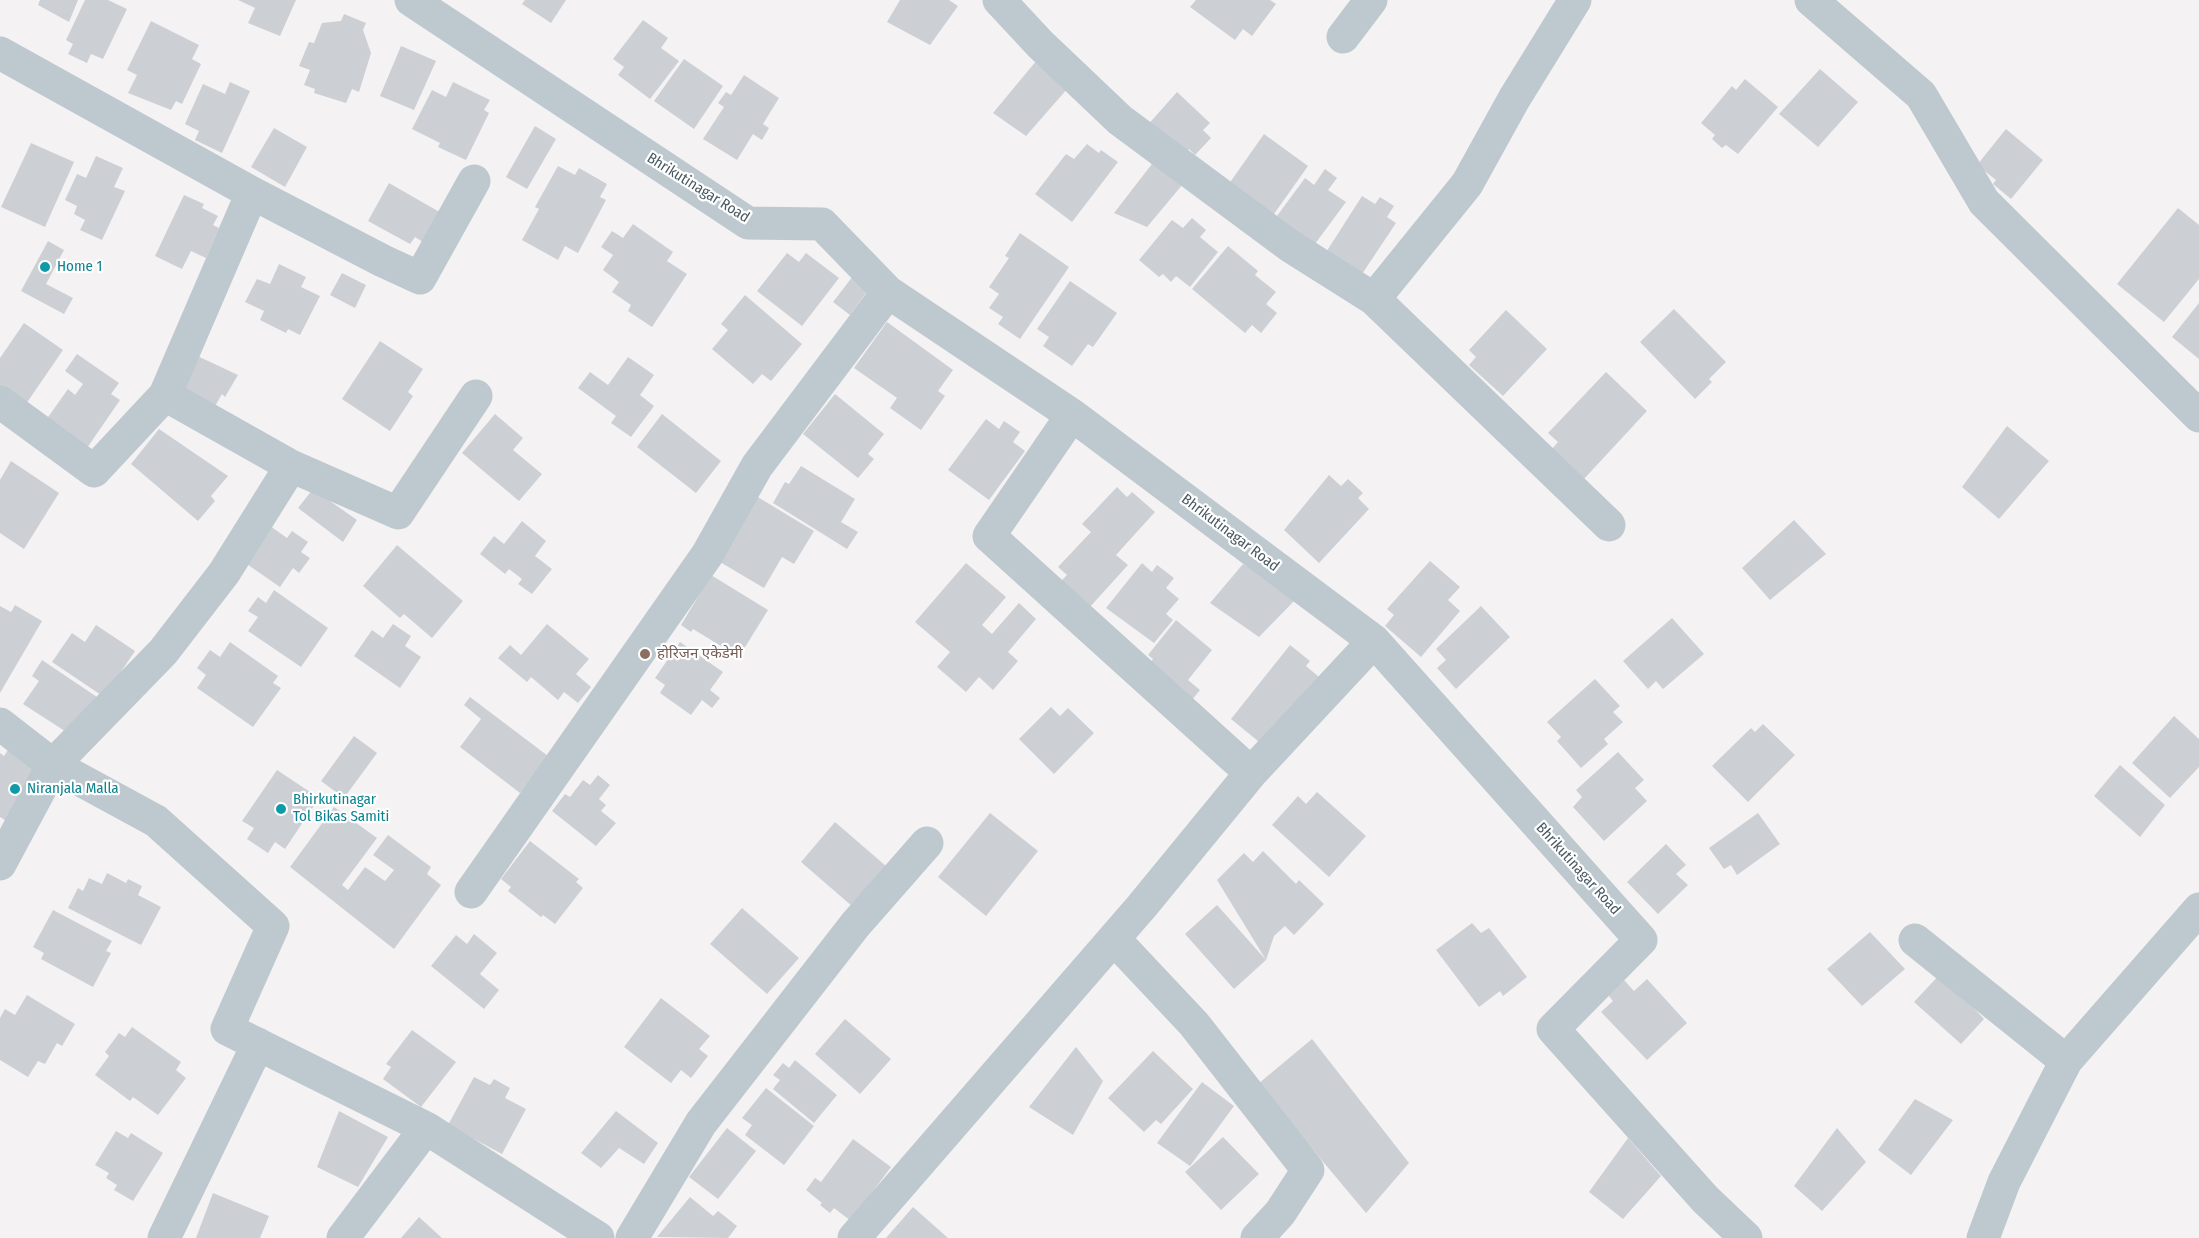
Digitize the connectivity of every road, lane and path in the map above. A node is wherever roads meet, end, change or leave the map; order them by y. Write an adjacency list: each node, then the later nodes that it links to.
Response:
1 (411, 0): 10 (street, Bhrikutinagar Road)
2 (999, 0): 11 (street)
3 (1371, 0): 6 (street)
4 (1575, 0): 11 (street)
5 (1811, 0): 16 (street)
6 (1343, 37)
7 (0, 53): 9 (street)
8 (474, 181): 9 (street)
9 (252, 193): 12 (street)
10 (888, 292): 15 (street, Bhrikutinagar Road); 25 (street)
11 (1374, 299): 18 (street)
12 (165, 395): 14 (street); 17 (street)
13 (476, 396): 17 (street)
14 (0, 402)
15 (1072, 415): 19 (street, Bhrikutinagar Road); 22 (street)
16 (2199, 416)
17 (291, 465): 21 (street)
18 (1609, 525)
19 (1374, 641): 22 (street); 32 (street, Bhrikutinagar Road)
20 (0, 724): 21 (street)
21 (53, 765): 24 (street); 29 (street)
22 (1251, 773): 27 (street)
23 (927, 843): 36 (street)
24 (0, 864)
25 (471, 892)
26 (2199, 909): 30 (street)
27 (1114, 939): 37 (street); 38 (street)
28 (1915, 940): 30 (street)
29 (258, 1044): 31 (street); 33 (street)
30 (2066, 1060): 39 (street)
31 (426, 1128): 34 (street); 35 (street)
32 (1733, 1233)
33 (164, 1238)
34 (343, 1238)
35 (598, 1238)
36 (633, 1238)
37 (854, 1238)
38 (1257, 1238)
39 (1983, 1238)

